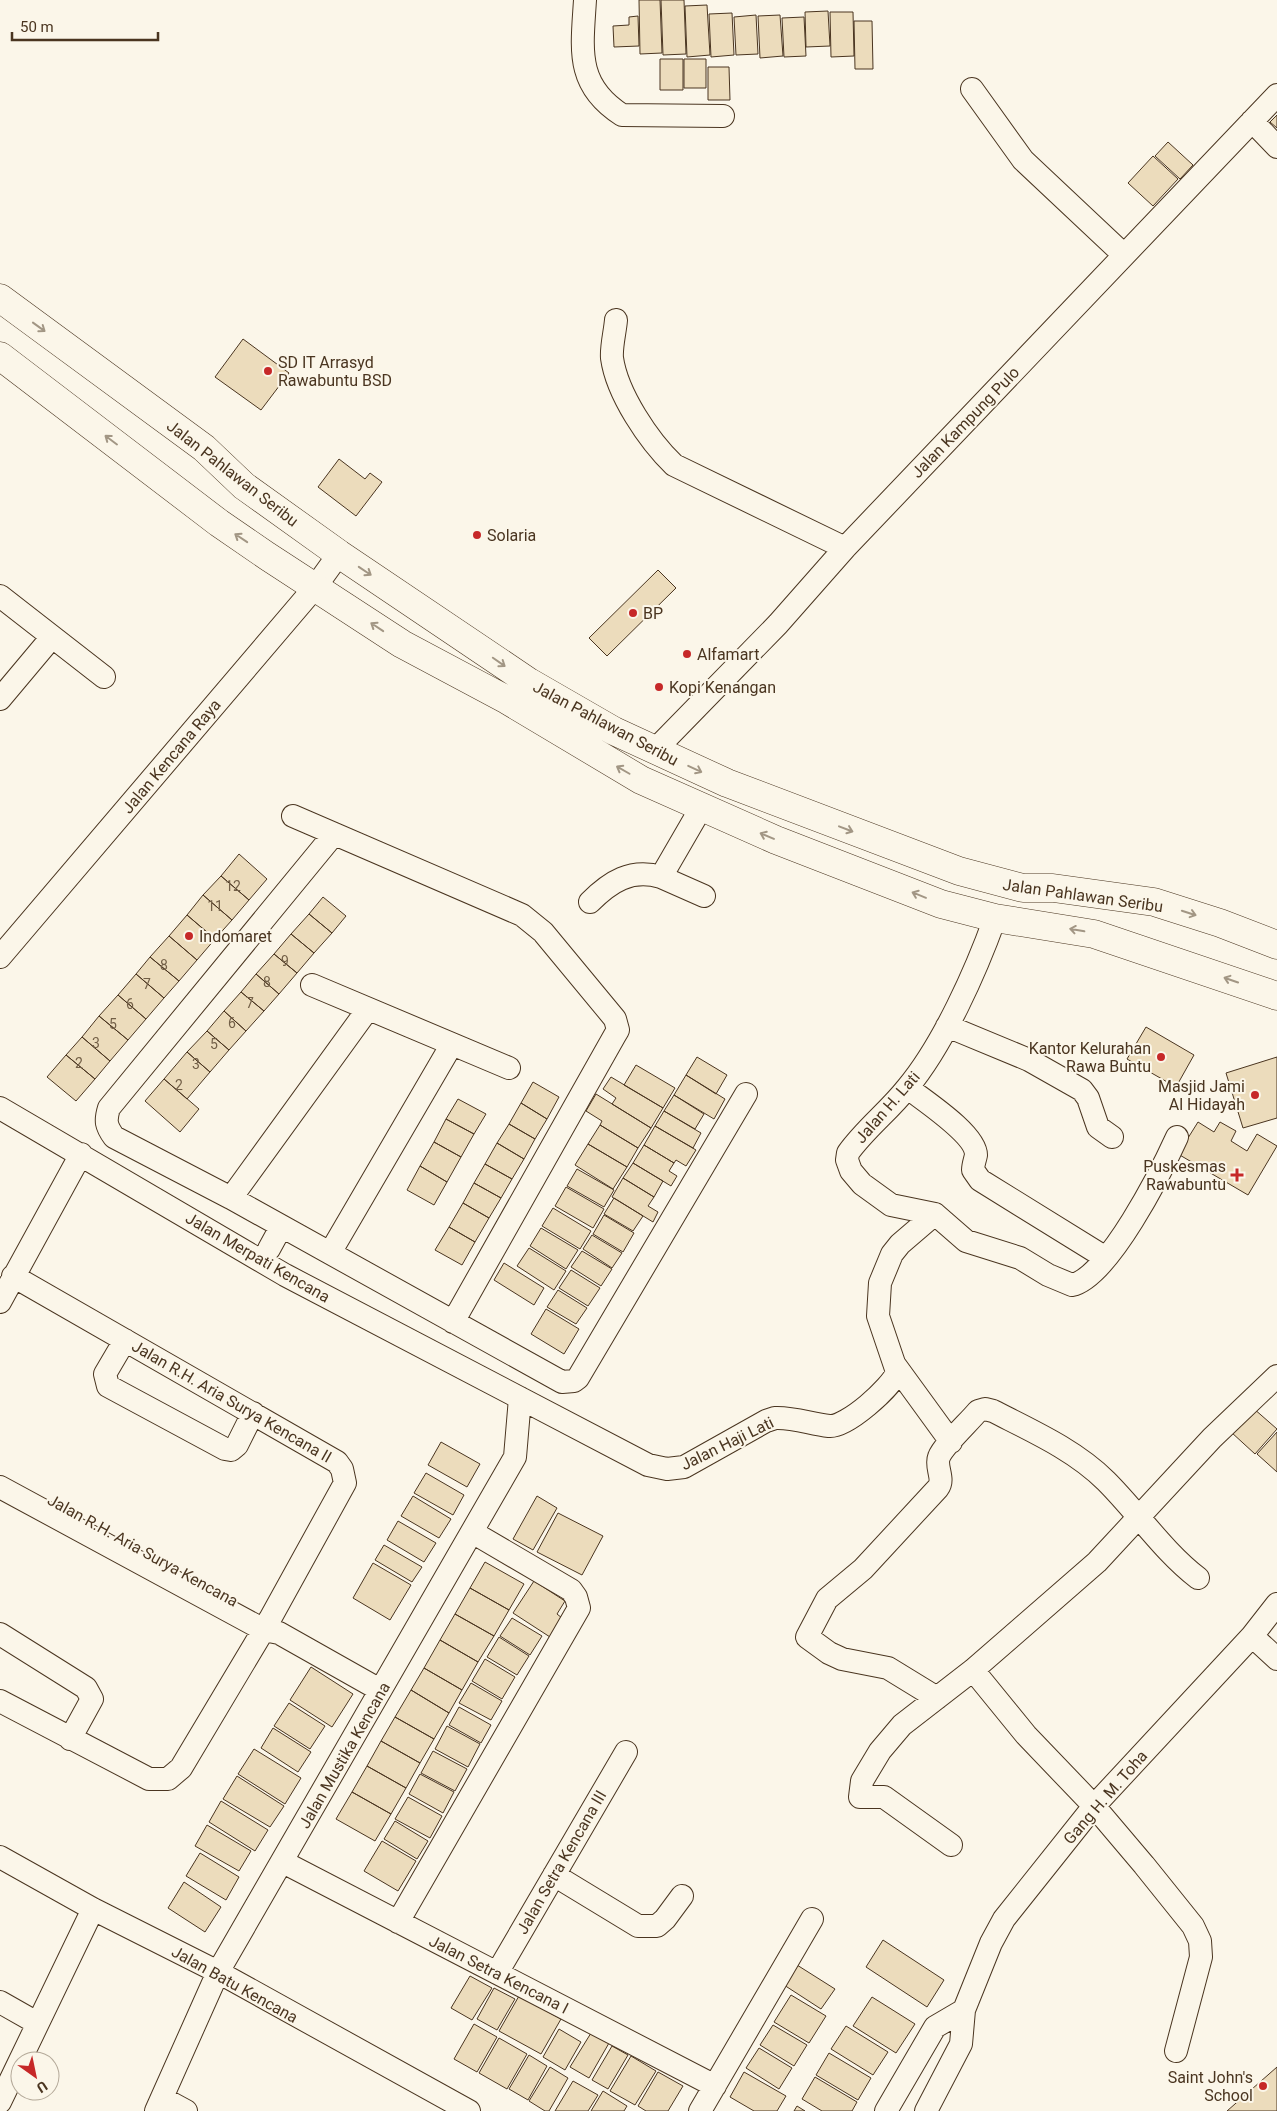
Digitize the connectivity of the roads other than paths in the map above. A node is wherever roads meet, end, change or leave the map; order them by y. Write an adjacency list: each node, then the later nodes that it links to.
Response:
1 (585, 0): 4 (street)
2 (972, 89): 7 (street)
3 (1277, 95): 5 (street, Jalan Kampung Pulo)
4 (723, 116)
5 (1252, 122): 6 (street); 7 (street, Jalan Kampung Pulo)
6 (1277, 147)
7 (1124, 255): 11 (street, Jalan Kampung Pulo)
8 (0, 298): 12 (main road, Jalan Pahlawan Seribu, one-way to 12)
9 (616, 320): 11 (street)
10 (0, 356): 13 (main road, Jalan Pahlawan Seribu, one-way to 10)
11 (844, 548): 18 (street, Jalan Kampung Pulo)
12 (339, 554): 13 (street, Jalan Kencana Raya); 18 (main road, Jalan Pahlawan Seribu, one-way to 18)
13 (316, 586): 19 (main road, Jalan Pahlawan Seribu, one-way to 13); 29 (street, Jalan Kencana Raya)
14 (0, 596): 15 (street)
15 (52, 637): 16 (street); 17 (street)
16 (104, 677)
17 (0, 699)
18 (655, 750): 22 (main road, Jalan Pahlawan Seribu, one-way to 22)
19 (701, 808): 23 (street); 24 (main road, Jalan Pahlawan Seribu, one-way to 19)
20 (293, 816): 21 (street)
21 (334, 834): 42 (street); 52 (street)
22 (904, 851): 24 (main road); 28 (main road, Jalan Pahlawan Seribu, one-way to 28)
23 (661, 877): 25 (street); 26 (street)
24 (888, 882): 27 (main road, Jalan Pahlawan Seribu, one-way to 24)
25 (704, 896)
26 (590, 902)
27 (995, 918): 31 (main road, Jalan Pahlawan Seribu, one-way to 27); 33 (street, Jalan H. Lati)
28 (1277, 945)
29 (0, 957)
30 (312, 985): 32 (street)
31 (1277, 996)
32 (368, 1009): 34 (street); 42 (street)
33 (947, 1026): 36 (street, Jalan H. Lati); 39 (street)
34 (452, 1044): 35 (street); 47 (street)
35 (509, 1068)
36 (908, 1088): 43 (street, Jalan H. Lati); 48 (street)
37 (746, 1094): 52 (street)
38 (0, 1108): 41 (street, Jalan Merpati Kencana)
39 (1112, 1137)
40 (1178, 1137): 48 (street, Jalan H. Lati)
41 (81, 1154): 45 (street, Jalan Merpati Kencana); 50 (street)
42 (231, 1198): 44 (street)
43 (935, 1214): 48 (street, Jalan H. Lati); 54 (street)
44 (281, 1227): 46 (street); 47 (street)
45 (235, 1246): 46 (street); 49 (street, Jalan Merpati Kencana)
46 (269, 1249): 49 (street)
47 (330, 1253): 52 (street)
48 (1106, 1258)
49 (285, 1275): 56 (street, Jalan Merpati Kencana)
50 (13, 1276): 51 (street); 53 (street, Jalan R.H. Aria Surya Kencana II)
51 (0, 1302)
52 (453, 1322)
53 (125, 1340): 57 (street, Jalan R.H. Aria Surya Kencana II); 57 (street)
54 (895, 1365): 56 (street, Jalan Haji Lati); 58 (street)
55 (1277, 1376): 61 (street)
56 (520, 1398): 62 (street, Jalan Mustika Kencana)
57 (253, 1413): 65 (street, Jalan R.H. Aria Surya Kencana II)
58 (951, 1442): 61 (street); 71 (street)
59 (0, 1472): 65 (street, Jalan R.H. Aria Surya Kencana)
60 (0, 1487): 65 (street, Jalan R.H. Aria Surya Kencana)
61 (1139, 1515): 63 (street); 69 (street)
62 (472, 1532): 70 (street, Jalan Mustika Kencana); 83 (street)
63 (1198, 1578)
64 (1277, 1604): 67 (street, Gang H. M. Toha)
65 (271, 1627): 70 (street, Jalan R.H. Aria Surya Kencana); 73 (street, Jalan R.H. Aria Surya Kencana II)
66 (0, 1634): 73 (street)
67 (1252, 1636): 68 (street); 75 (street, Gang H. M. Toha)
68 (1277, 1659)
69 (973, 1670): 71 (street); 75 (street)
70 (380, 1690): 78 (street, Jalan Mustika Kencana)
71 (937, 1698): 76 (street)
72 (0, 1701): 73 (street, Jalan R.H. Aria Surya Kencana II)
73 (70, 1739)
74 (626, 1752): 79 (street, Jalan Setra Kencana III)
75 (1094, 1806): 87 (street, Gang H. M. Toha); 89 (street)
76 (951, 1845)
77 (0, 1857): 81 (street, Jalan Batu Kencana)
78 (283, 1862): 83 (street, Jalan Setra Kencana I); 84 (street, Jalan Mustika Kencana)
79 (554, 1875): 80 (street); 85 (street, Jalan Setra Kencana III)
80 (682, 1896)
81 (93, 1909): 84 (street, Jalan Batu Kencana); 88 (street)
82 (812, 1919): 90 (street)
83 (398, 1922): 85 (street, Jalan Setra Kencana I)
84 (218, 1972): 92 (street, Jalan Mustika Kencana); 94 (street, Jalan Batu Kencana)
85 (496, 1973): 90 (street, Jalan Setra Kencana I)
86 (0, 2002): 88 (street)
87 (964, 2010): 96 (street); 97 (street, Gang H. M. Toha)
88 (38, 2023): 91 (street)
89 (1176, 2051)
90 (715, 2086): 95 (street)
91 (0, 2102)
92 (159, 2104): 93 (street)
93 (186, 2111)
94 (470, 2111)
95 (700, 2111)
96 (886, 2111)
97 (926, 2111)

